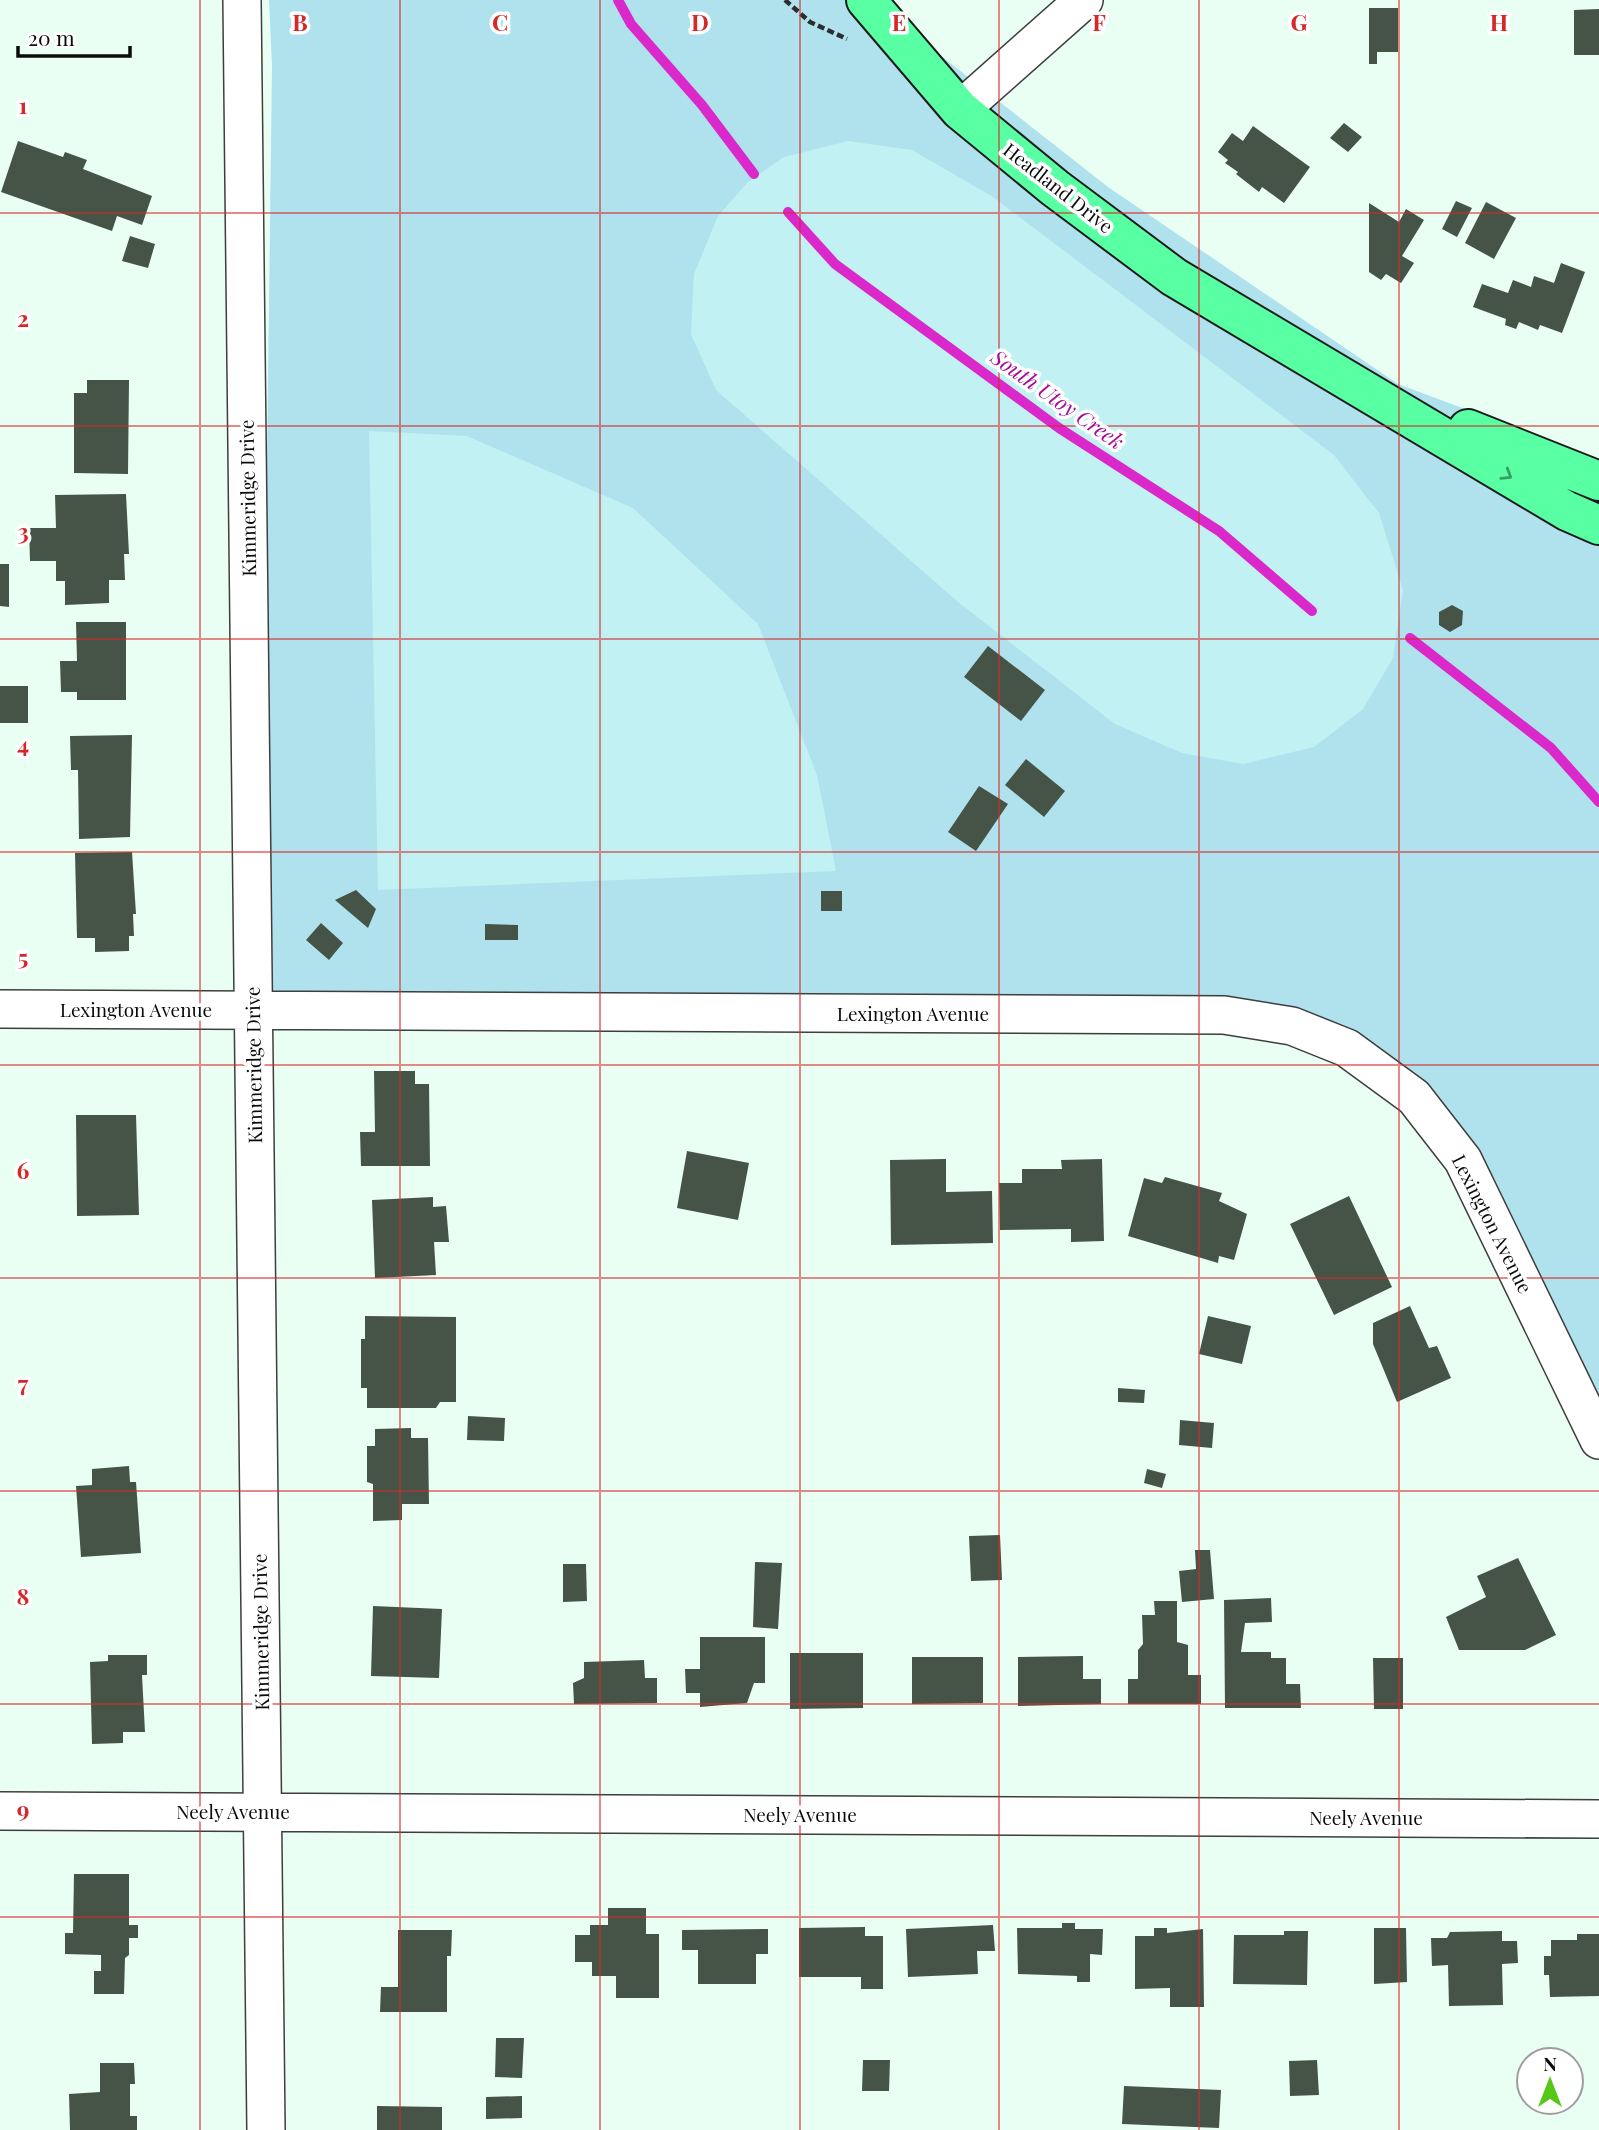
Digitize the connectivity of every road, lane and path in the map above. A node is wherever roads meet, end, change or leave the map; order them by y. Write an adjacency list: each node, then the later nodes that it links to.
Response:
1 (242, 0): 9 (street, Kimmeridge Drive)
2 (866, 0): 4 (main road, Headland Drive)
3 (1084, 0): 4 (street)
4 (960, 110): 5 (main road, Headland Drive)
5 (1279, 342): 6 (main road, Headland Drive); 7 (main road, Headland Drive, one-way to 7)
6 (1599, 481)
7 (1599, 525)
8 (0, 1009): 9 (street, Lexington Avenue)
9 (254, 1010): 10 (street, Lexington Avenue); 12 (street, Kimmeridge Drive)
10 (1599, 1440)
11 (0, 1811): 12 (street, Neely Avenue)
12 (263, 1812): 13 (street, Neely Avenue); 14 (street, Kimmeridge Drive)
13 (1599, 1819)
14 (266, 2130)

